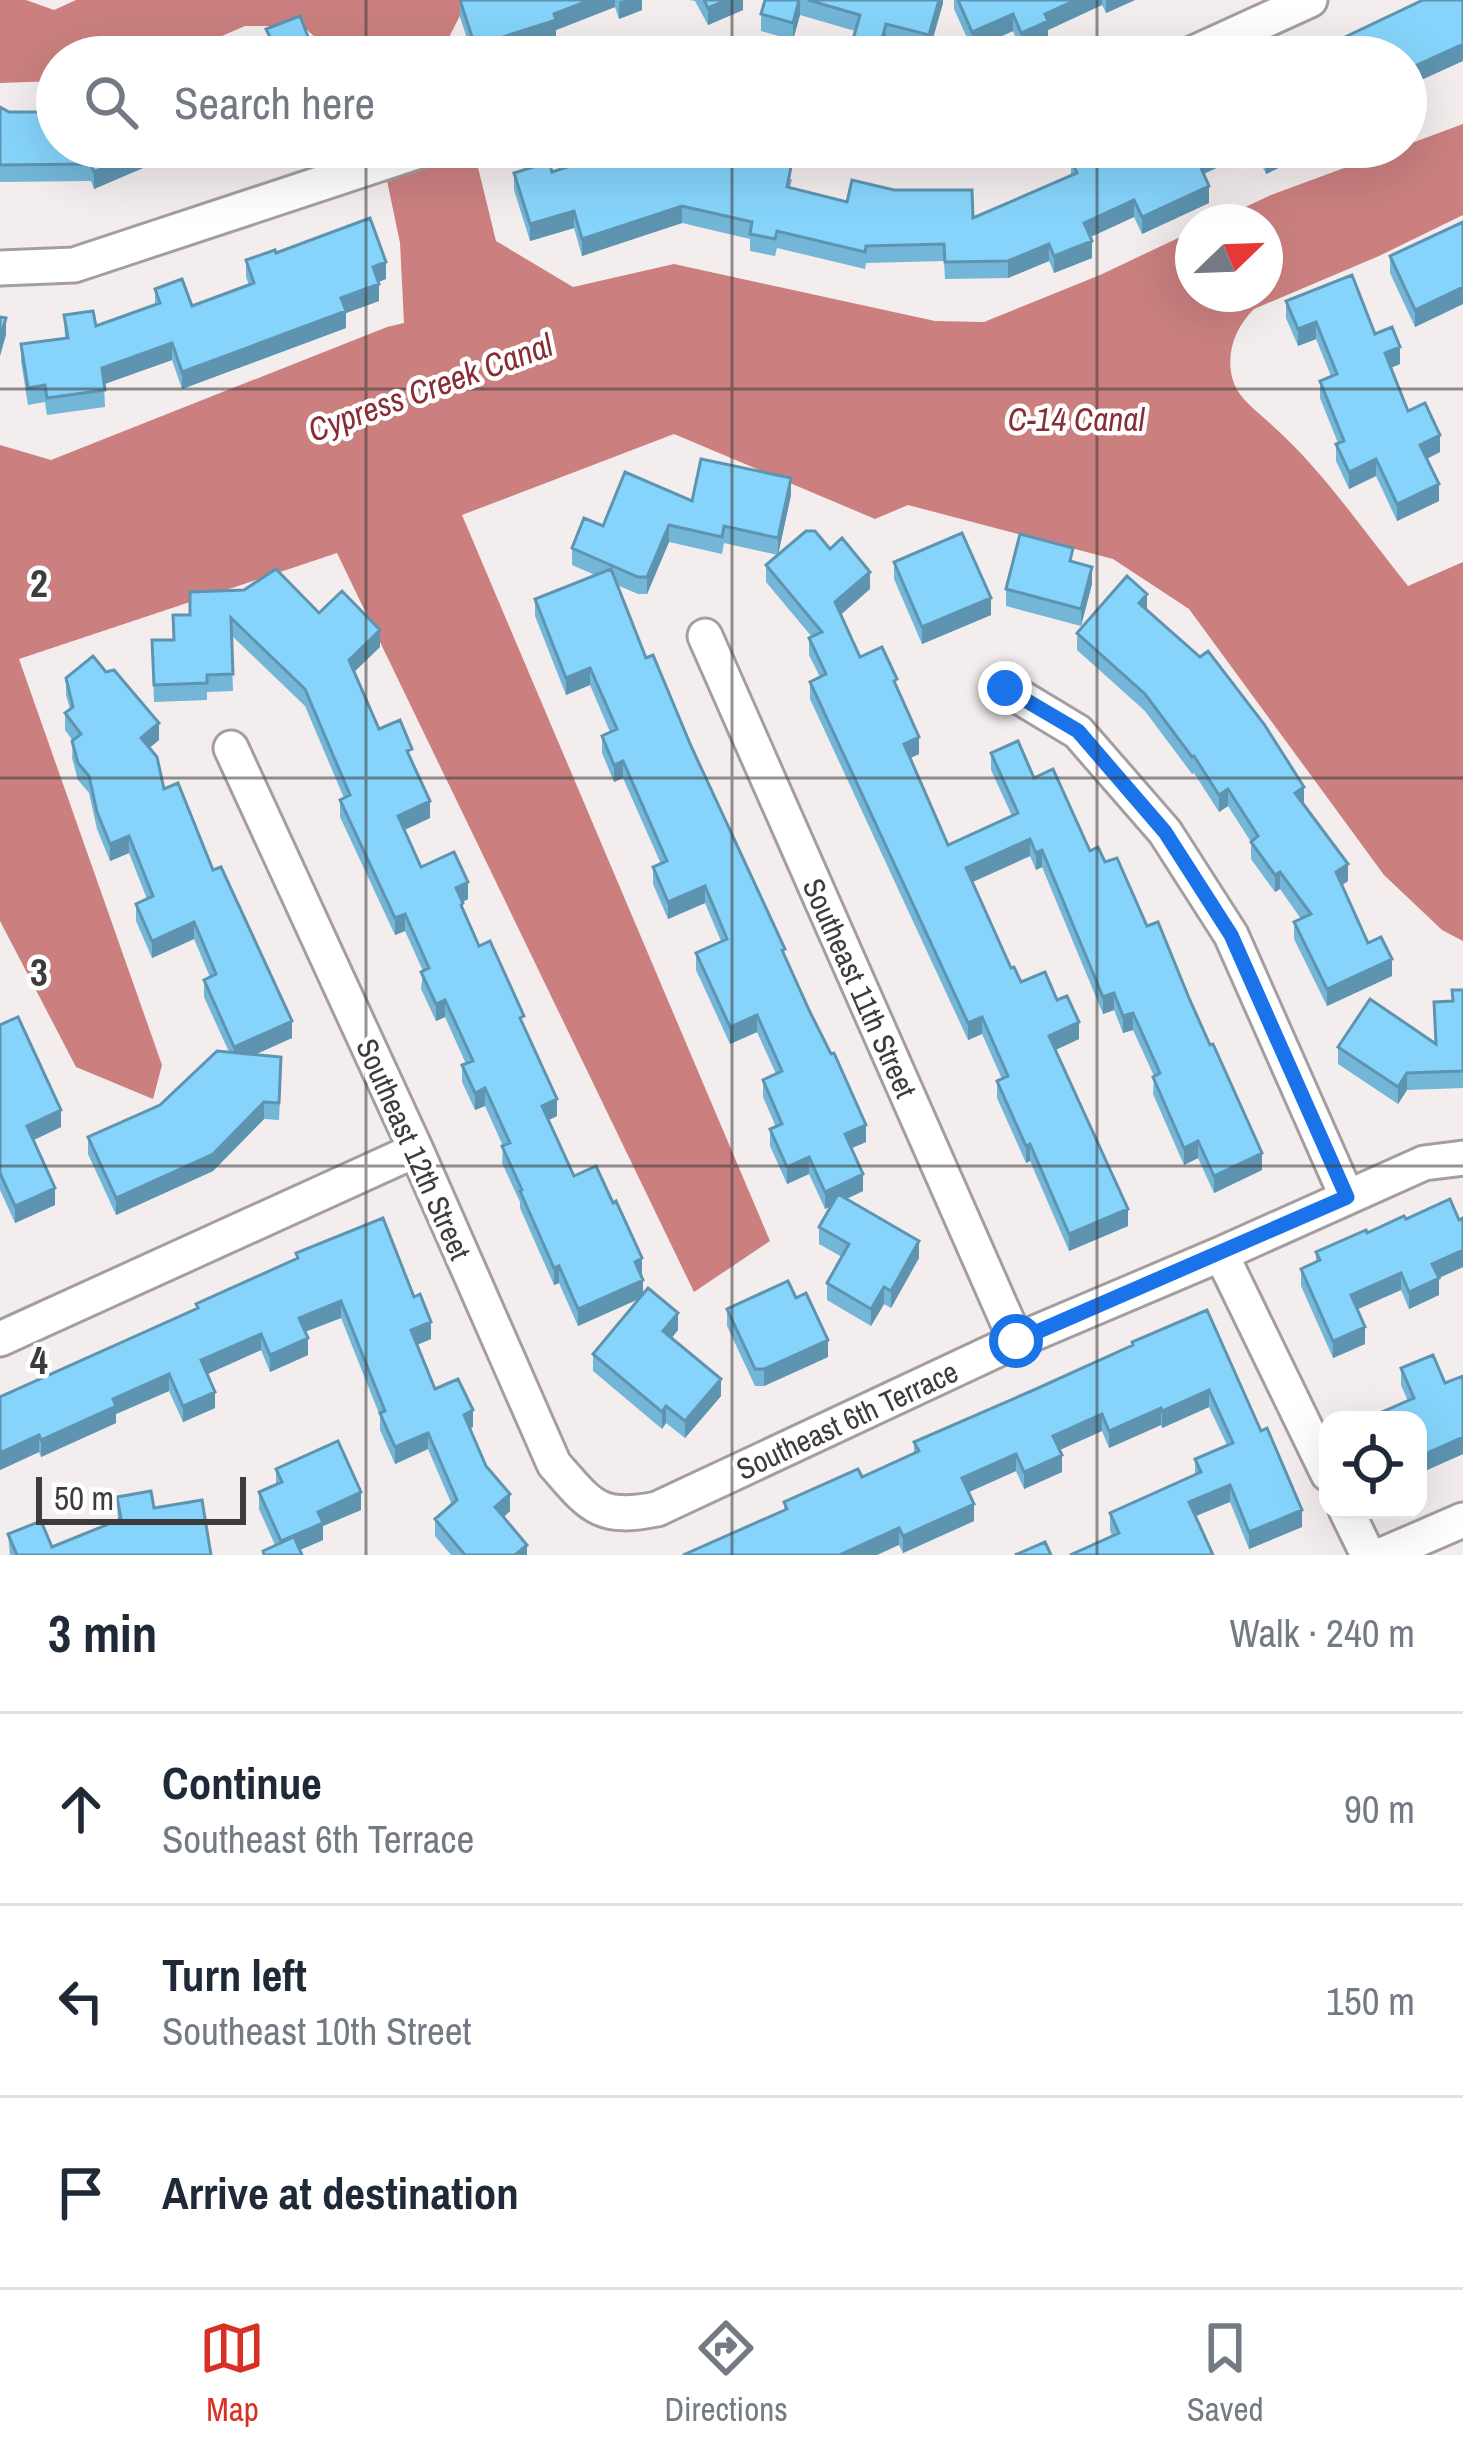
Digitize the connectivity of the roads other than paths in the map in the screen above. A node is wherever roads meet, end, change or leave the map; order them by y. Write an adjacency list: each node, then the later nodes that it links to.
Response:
1 (1310, 0): 2 (street)
2 (1231, 36)
3 (363, 168): 4 (street)
4 (0, 268)
5 (705, 636): 13 (street, Southeast 11th Street)
6 (1005, 688): 10 (street)
7 (231, 748): 8 (street, Southeast 12th Street)
8 (416, 1150): 12 (street); 15 (street, Southeast 12th Street)
9 (1463, 1158): 10 (street, Southeast 6th Terrace)
10 (1347, 1197): 11 (street, Southeast 6th Terrace)
11 (1221, 1254): 13 (street, Southeast 6th Terrace); 14 (street)
12 (0, 1339)
13 (1016, 1341): 15 (street, Southeast 6th Terrace)
14 (1319, 1455)
15 (629, 1514)
16 (1350, 1519): 18 (street)
17 (1463, 1520): 19 (street)
18 (1368, 1555)
19 (1382, 1555)

